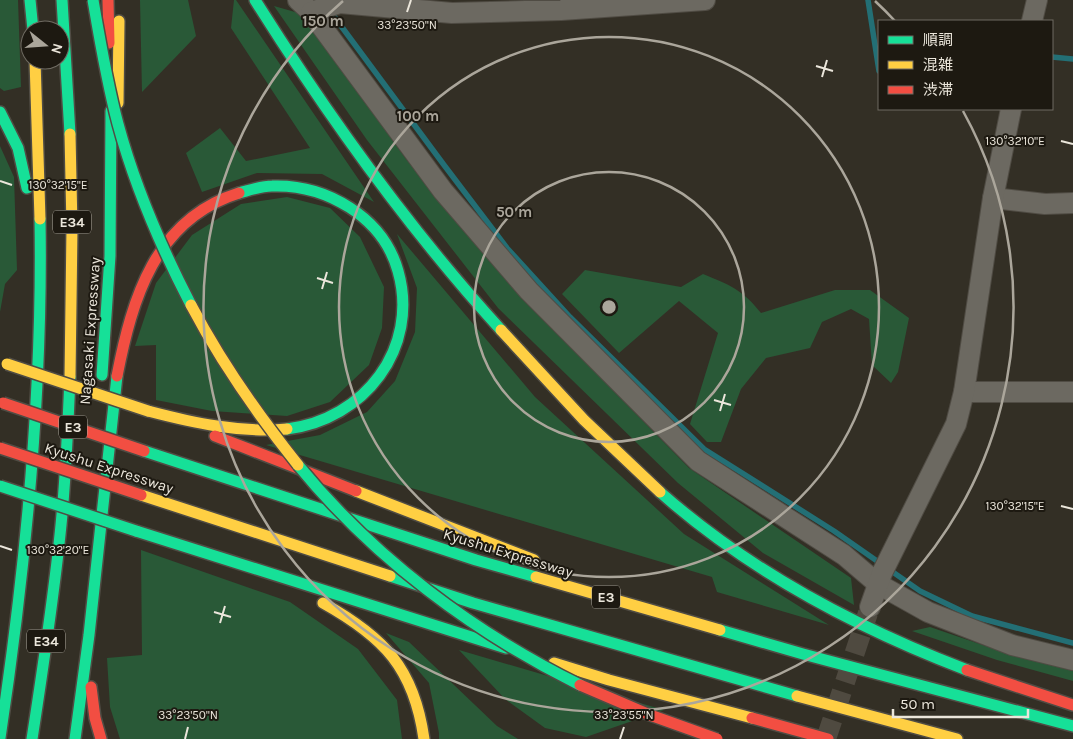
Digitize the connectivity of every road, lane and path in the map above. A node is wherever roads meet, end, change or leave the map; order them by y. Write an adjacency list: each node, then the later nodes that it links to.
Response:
1 (30, 0): 10 (highway)
2 (62, 0): 44 (highway, Nagasaki Expressway / E34)
3 (92, 0): 48 (highway, bridge)
4 (108, 0): 18 (highway, Nagasaki Expressway / E34)
5 (119, 0): 18 (highway)
6 (256, 0): 40 (highway)
7 (705, 0): 9 (street)
8 (1037, 0): 11 (street)
9 (305, 6): 33 (street)
10 (31, 20)
11 (1032, 20)
12 (35, 70): 17 (highway)
13 (1011, 110): 15 (street)
14 (0, 112): 25 (highway)
15 (993, 198): 16 (street); 20 (street)
16 (1073, 203)
17 (40, 270): 25 (highway); 31 (highway)
18 (105, 331): 23 (highway, Nagasaki Expressway / E34)
19 (2, 362): 24 (highway, bridge)
20 (964, 392): 21 (street); 33 (street)
21 (1073, 392)
22 (2, 403): 38 (highway, Kyushu Expressway / E3, bridge)
23 (100, 406)
24 (148, 411): 32 (highway); 36 (highway)
25 (29, 421): 31 (highway); 37 (highway)
26 (99, 425): 30 (highway, Nagasaki Expressway / E34)
27 (0, 448): 50 (highway, Kyushu Expressway, bridge)
28 (0, 486): 29 (highway, bridge)
29 (136, 531): 47 (highway); 49 (highway)
30 (89, 548): 36 (highway); 41 (highway, E34)
31 (26, 554): 43 (highway)
32 (541, 562)
33 (884, 571): 35 (street); 39 (street)
34 (645, 596): 38 (highway)
35 (870, 607)
36 (89, 635): 45 (highway); 46 (highway)
37 (2, 641)
38 (803, 654): 42 (highway, Kyushu Expressway / E3)
39 (1073, 660)
40 (1073, 704)
41 (67, 710)
42 (1073, 726)
43 (0, 738)
44 (32, 739)
45 (75, 739)
46 (101, 739)
47 (424, 739)
48 (716, 739)
49 (828, 739)
50 (957, 739)

